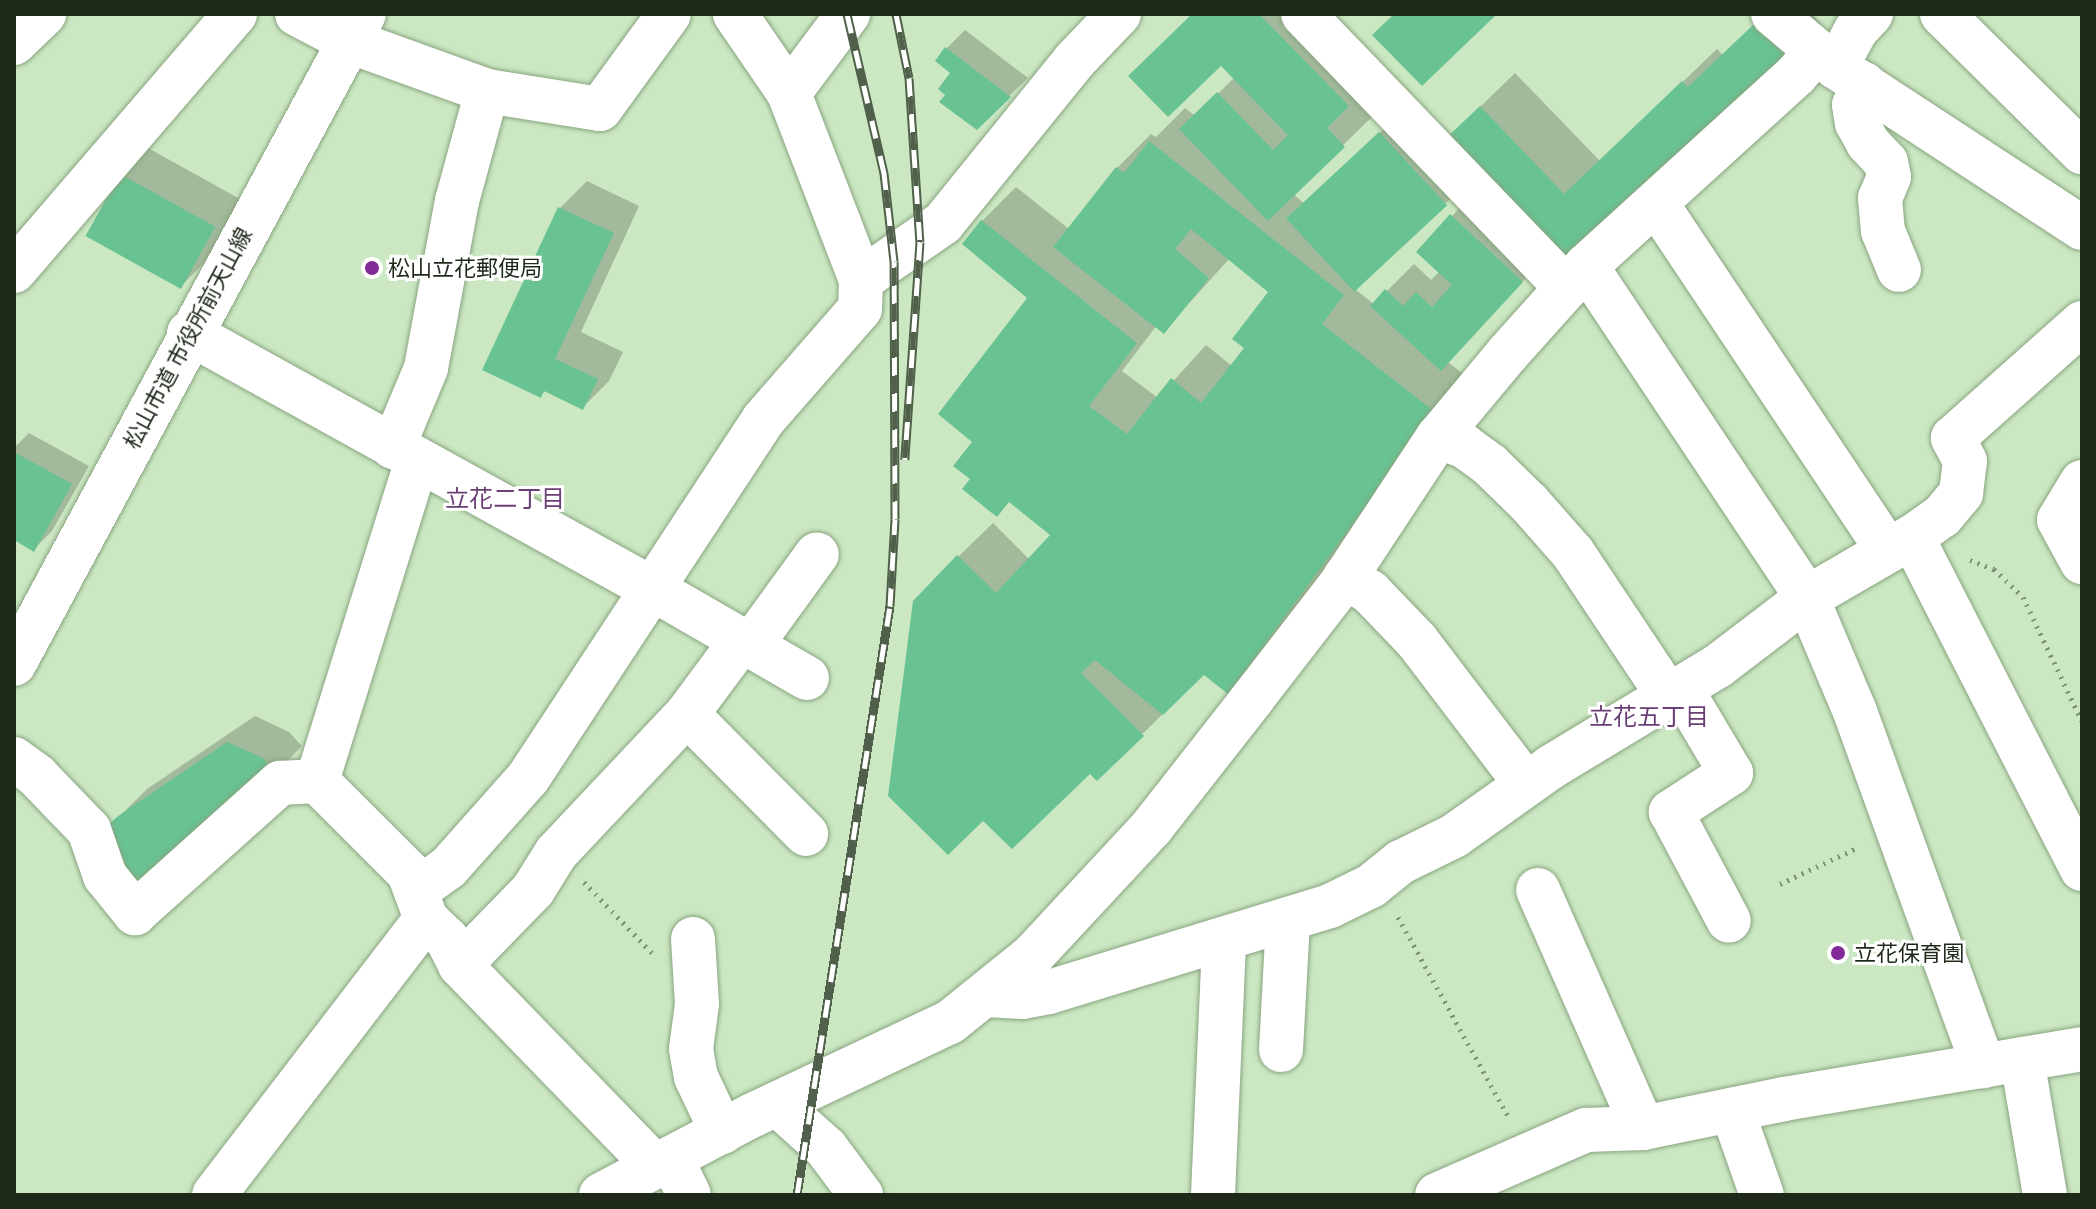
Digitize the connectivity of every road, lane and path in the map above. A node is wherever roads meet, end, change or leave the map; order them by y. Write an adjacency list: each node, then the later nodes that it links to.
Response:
1 (44, 14): 13 (street)
2 (235, 14): 21 (street)
3 (297, 14): 12 (street)
4 (669, 14): 15 (street)
5 (735, 14): 16 (street)
6 (848, 14): 16 (street)
7 (1119, 14): 23 (street)
8 (1303, 14): 22 (street)
9 (1773, 14): 14 (street)
10 (1871, 14): 14 (street)
11 (1942, 14): 17 (street)
12 (356, 28): 15 (street); 25 (street, 松山市道 市役所前天山線)
13 (14, 43)
14 (1839, 67): 18 (street); 19 (street); 20 (street)
15 (487, 91): 27 (street)
16 (789, 93): 23 (street)
17 (2082, 152)
18 (1656, 203): 22 (street); 29 (street)
19 (2082, 228)
20 (1899, 270)
21 (14, 271)
22 (1577, 277): 26 (street); 34 (street)
23 (861, 280): 33 (street)
24 (2082, 323): 29 (street)
25 (189, 333): 27 (street); 36 (street, 松山市道 市役所前天山線)
26 (1438, 437): 32 (street); 38 (street)
27 (405, 454): 33 (street); 42 (street)
28 (2082, 482): 31 (street)
29 (1900, 544): 34 (street); 40 (path); 47 (street)
30 (817, 554): 35 (street)
31 (2082, 562)
32 (1345, 577): 43 (street); 57 (street)
33 (651, 588): 35 (street); 51 (street)
34 (1807, 598): 38 (street); 44 (street)
35 (746, 642): 37 (street); 39 (street)
36 (14, 664)
37 (807, 678)
38 (1675, 693): 43 (street); 53 (street)
39 (687, 714): 45 (street); 46 (street)
40 (2082, 721)
41 (14, 759): 42 (street)
42 (317, 781): 51 (street)
43 (1526, 784): 48 (street)
44 (1897, 828): 49 (path); 60 (street)
45 (806, 834)
46 (556, 853): 55 (path); 56 (street)
47 (2082, 869)
48 (1378, 881): 52 (street); 65 (path)
49 (1780, 884)
50 (1538, 890): 63 (street)
51 (421, 905): 56 (street); 67 (street)
52 (1288, 919): 54 (street); 59 (street)
53 (1729, 921)
54 (1224, 939): 57 (street); 70 (street)
55 (694, 956): 64 (street)
56 (460, 965): 66 (street)
57 (986, 995): 61 (street)
58 (2082, 1049): 60 (street)
59 (1281, 1050)
60 (2002, 1062): 62 (street); 73 (street)
61 (777, 1104): 64 (street); 69 (street)
62 (1732, 1110): 63 (street); 72 (street)
63 (1643, 1128): 65 (street)
64 (722, 1132): 66 (street)
65 (1530, 1155): 71 (street)
66 (672, 1173): 68 (street)
67 (214, 1195)
68 (601, 1195)
69 (861, 1195)
70 (1213, 1195)
71 (1437, 1195)
72 (1762, 1195)
73 (2045, 1195)

